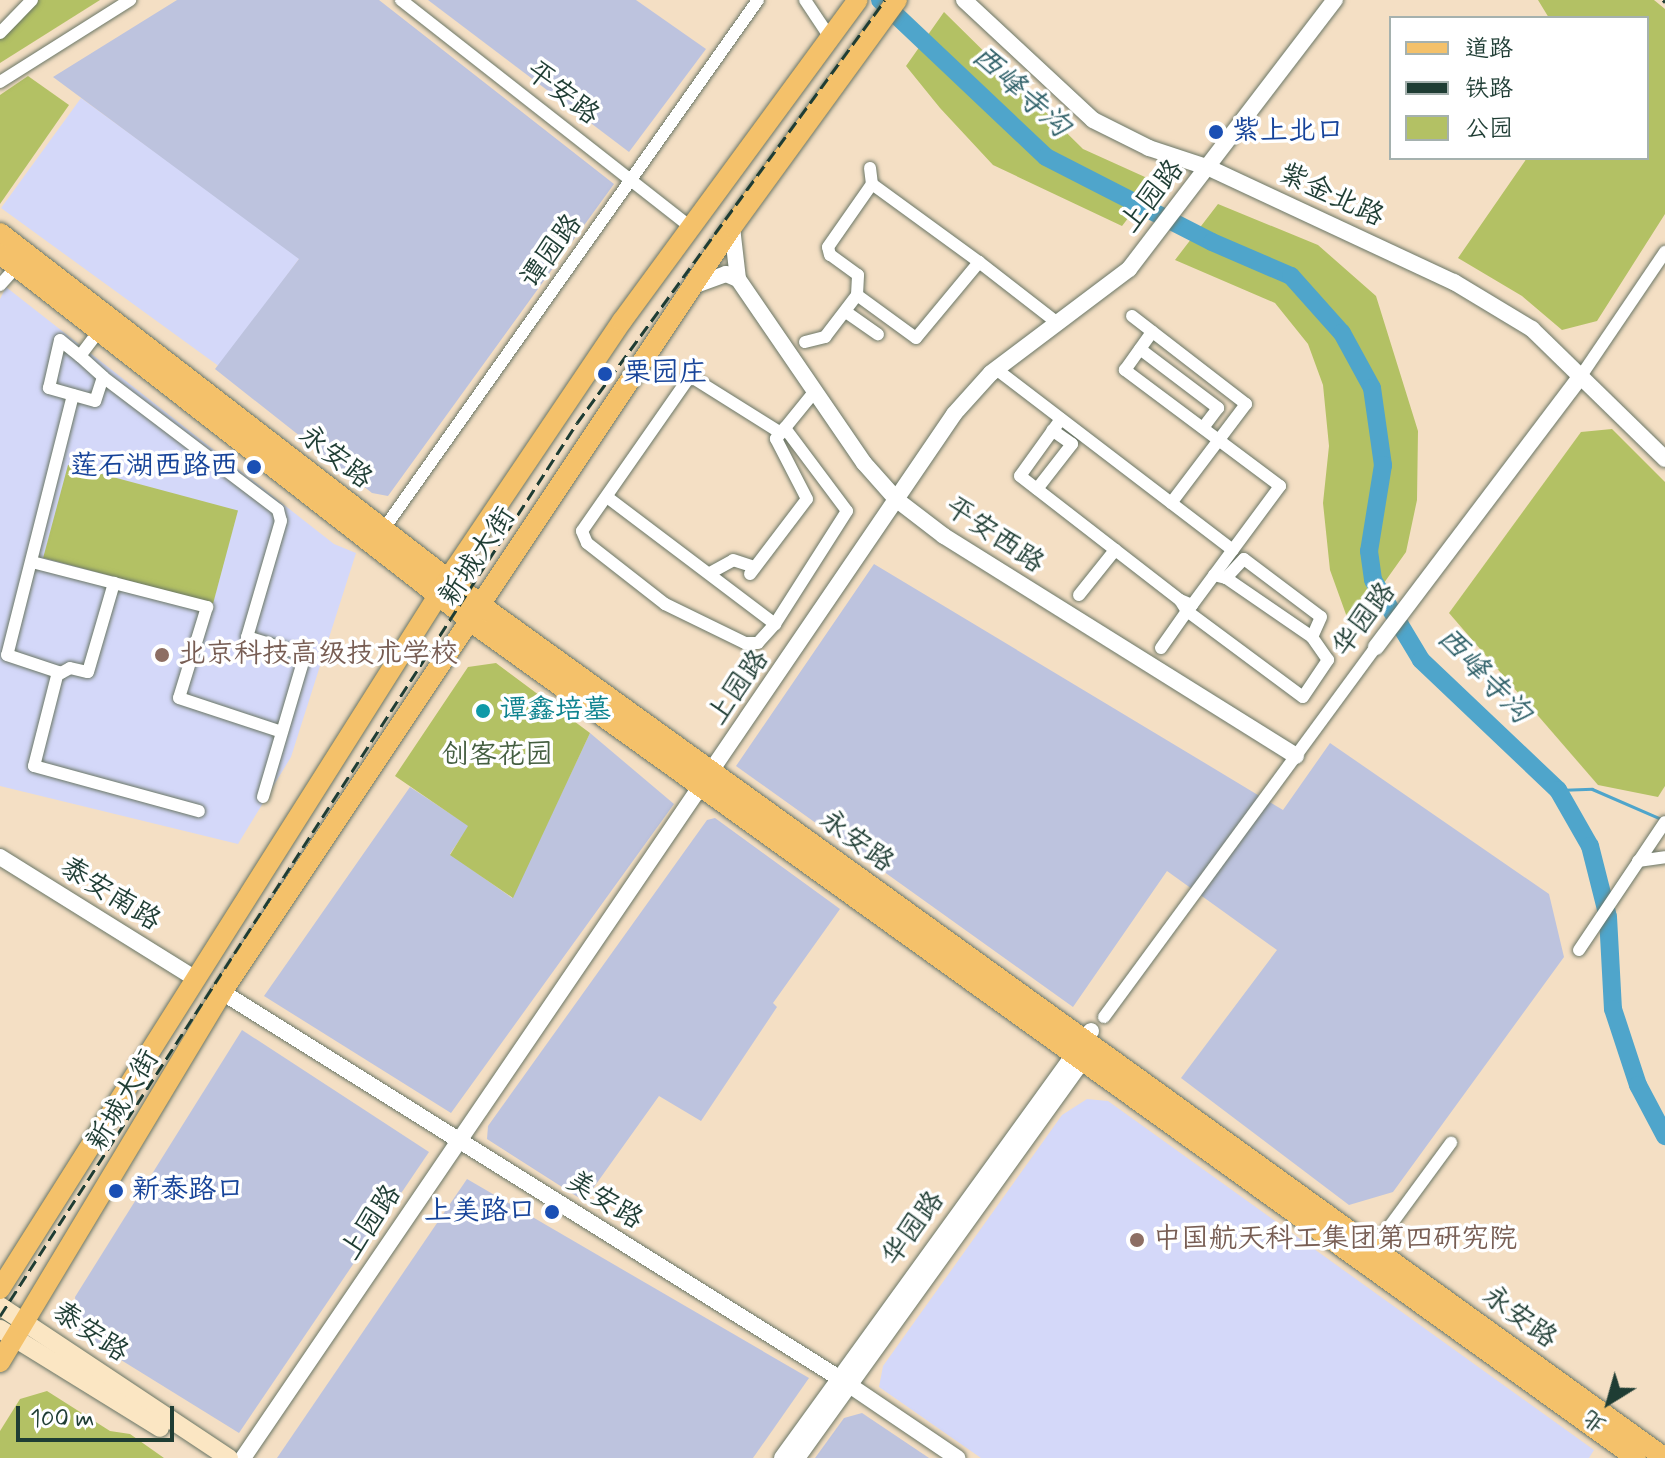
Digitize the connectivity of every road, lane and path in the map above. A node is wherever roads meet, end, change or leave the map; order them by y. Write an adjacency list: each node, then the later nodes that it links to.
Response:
1 (32, 0): 10 (street)
2 (130, 0): 12 (street)
3 (401, 0): 15 (street, 平安路)
4 (758, 0): 15 (street, 谭园路)
5 (805, 0): 11 (street)
6 (897, 0): 17 (main road, 新城大街)
7 (964, 0): 14 (street, 紫金北路)
8 (1335, 0): 14 (street, 上园路)
9 (853, 8): 11 (main road, 新城大街)
10 (0, 33)
11 (831, 39): 18 (main road, 新城大街)
12 (0, 82)
13 (870, 168): 16 (street)
14 (1209, 168): 29 (street, 上园路); 37 (street, 紫金北路)
15 (632, 179): 18 (street, 平安路); 51 (street, 谭园路)
16 (872, 184): 22 (street); 26 (street)
17 (732, 227): 23 (street); 25 (main road, 新城大街)
18 (692, 228): 58 (main road, 新城大街)
19 (0, 233): 21 (main road)
20 (1665, 252): 37 (street, 华园路)
21 (14, 259): 24 (street); 30 (main road, 永安路); 51 (main road, 永安路)
22 (979, 262): 26 (street); 29 (street)
23 (738, 279): 25 (street); 39 (street, 平安西路)
24 (0, 285)
25 (693, 286): 61 (main road, 新城大街)
26 (857, 295): 27 (street)
27 (846, 312): 32 (street); 33 (street)
28 (1132, 316): 31 (street)
29 (1059, 324): 36 (street, 上园路)
30 (98, 332): 35 (street); 58 (main road, 永安路)
31 (1152, 332): 34 (street); 45 (street)
32 (878, 334)
33 (805, 342)
34 (1140, 349): 42 (street); 42 (street)
35 (80, 356): 38 (street); 40 (street)
36 (996, 369): 41 (street); 49 (street, 上园路)
37 (1581, 376): 46 (street, 紫金北路); 64 (street, 华园路)
38 (103, 377): 40 (street); 67 (street)
39 (815, 391): 43 (street); 49 (street, 平安西路)
40 (73, 395): 54 (street)
41 (1061, 419): 44 (street); 50 (street)
42 (1203, 428): 45 (street)
43 (783, 430): 48 (street); 55 (street); 62 (street)
44 (1052, 430): 47 (street); 47 (street)
45 (1220, 440): 50 (street); 53 (street)
46 (1665, 459)
47 (1037, 489): 52 (street)
48 (607, 497): 55 (street); 62 (street)
49 (897, 500): 68 (street, 平安西路); 69 (street, 上园路)
50 (1171, 503): 53 (street)
51 (383, 530): 58 (main road, 永安路)
52 (1115, 550): 59 (street); 60 (street)
53 (1233, 550): 56 (street)
54 (32, 562): 57 (street); 66 (street)
55 (710, 573): 62 (street)
56 (1220, 576): 60 (street); 63 (street); 63 (street)
57 (114, 583): 66 (street); 67 (street)
58 (444, 587): 61 (main road, 永安路); 77 (main road, 新城大街)
59 (1079, 595)
60 (1183, 606): 63 (street); 65 (street)
61 (476, 611): 69 (main road, 永安路); 78 (main road, 新城大街)
62 (775, 624)
63 (1312, 637)
64 (1376, 647): 68 (street, 华园路)
65 (1161, 648)
66 (58, 672): 71 (street)
67 (282, 732): 70 (street)
68 (1296, 756): 79 (street, 华园路)
69 (706, 780): 80 (main road, 永安路); 81 (street, 上园路)
70 (263, 797)
71 (199, 811)
72 (1665, 822): 75 (street)
73 (0, 857): 77 (street, 泰安南路)
74 (1665, 857): 75 (street)
75 (1638, 861): 76 (street)
76 (1579, 950)
77 (193, 977): 84 (main road, 新城大街)
78 (222, 992): 81 (street, 美安路); 86 (main road, 新城大街)
79 (1104, 1017)
80 (1087, 1045): 83 (main road, 永安路); 88 (street, 华园路); 95 (main road, 永安路)
81 (459, 1141): 88 (street, 美安路); 91 (street, 上园路)
82 (1451, 1143): 83 (street)
83 (1373, 1249): 96 (main road, 永安路)
84 (0, 1289)
85 (0, 1306): 86 (main road, 泰安路)
86 (13, 1330): 87 (main road, 新城大街); 89 (main road, 泰安路); 90 (main road, 泰安路)
87 (0, 1362)
88 (844, 1382): 92 (street, 华园路); 93 (street, 华园路); 94 (street, 美安路)
89 (206, 1458)
90 (229, 1458)
91 (243, 1458)
92 (782, 1458)
93 (797, 1458)
94 (957, 1458)
95 (1636, 1458)
96 (1665, 1458)

